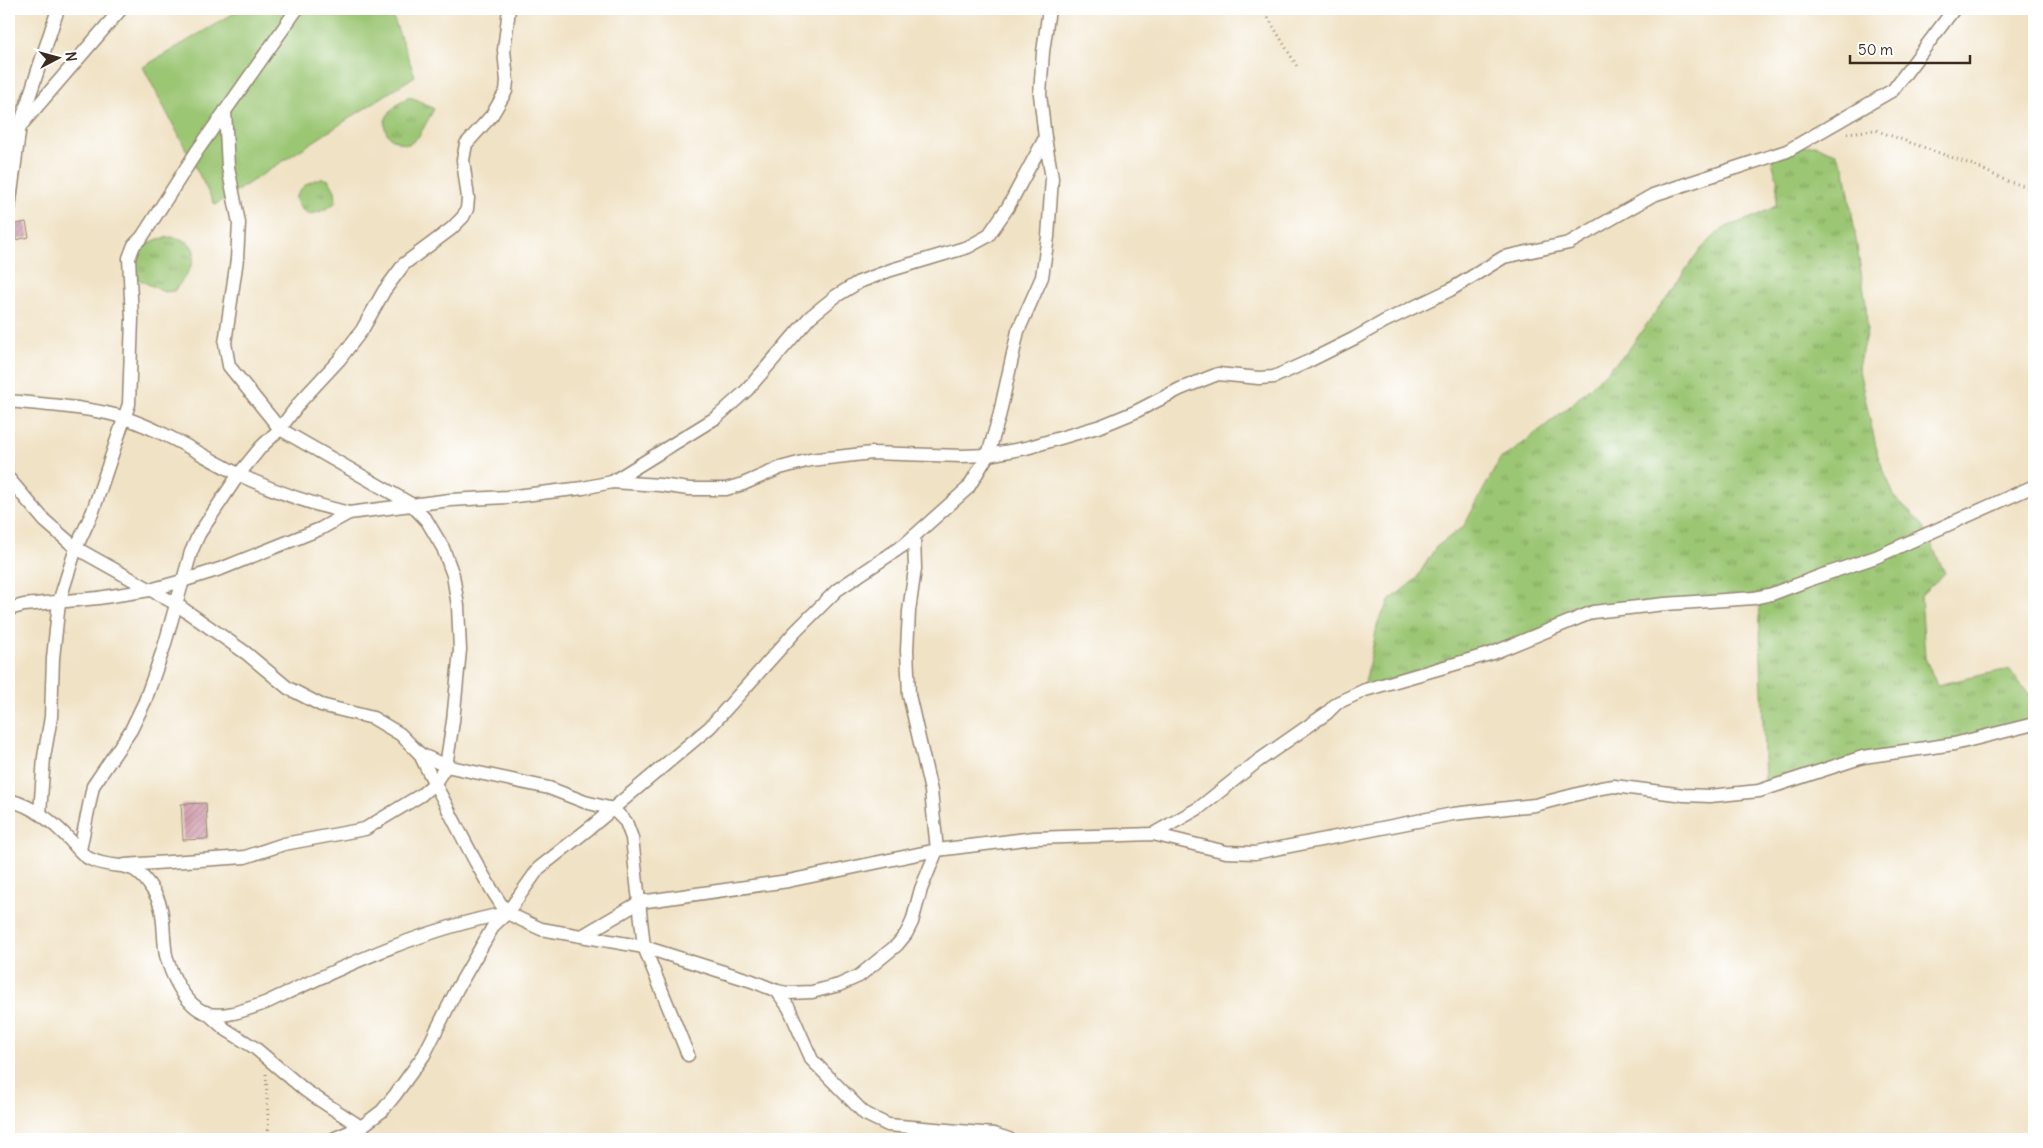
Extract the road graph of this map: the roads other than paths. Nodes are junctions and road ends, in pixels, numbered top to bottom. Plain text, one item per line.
1 (58, 9) edge
2 (121, 9) edge
3 (297, 9) edge
4 (510, 9) edge
5 (1050, 9) edge
6 (1954, 9) edge
7 (225, 111) junction
8 (20, 125) junction
9 (1045, 138) junction
10 (9, 139) edge
11 (9, 208) edge
12 (9, 401) edge
13 (124, 418) junction
14 (280, 428) junction
15 (988, 455) junction
16 (239, 474) junction
17 (9, 479) edge
18 (612, 482) junction
19 (2034, 486) edge
20 (411, 504) junction
21 (349, 513) junction
22 (914, 536) junction
23 (76, 548) junction
24 (182, 581) junction
25 (150, 590) junction
26 (59, 602) junction
27 (176, 604) junction
28 (9, 609) edge
29 (2034, 724) edge
30 (420, 754) junction
31 (446, 766) junction
32 (435, 783) junction
33 (9, 800) edge
34 (613, 809) junction
35 (40, 813) junction
36 (1153, 834) junction
37 (80, 850) junction
38 (937, 850) junction
39 (125, 865) junction
40 (640, 902) junction
41 (507, 912) junction
42 (582, 936) junction
43 (644, 947) junction
44 (776, 992) junction
45 (206, 1012) junction
46 (688, 1055) dead end
47 (363, 1133) edge
48 (333, 1139) edge
49 (1009, 1139) edge

1 - 8 street
2 - 8 street
3 - 7 street
4 - 14 street
5 - 9 street
6 - 15 street
7 - 13 street
7 - 14 street
8 - 10 street
8 - 11 street
9 - 15 street
9 - 18 street
12 - 13 street
13 - 16 street
13 - 23 street
14 - 16 street
14 - 20 street
15 - 18 street
15 - 22 street
16 - 21 street
16 - 24 street
17 - 23 street
18 - 20 street
19 - 36 street
20 - 21 street
20 - 31 street
21 - 24 street
22 - 34 street
22 - 38 street
23 - 25 street
23 - 26 street
24 - 25 street
24 - 27 street
25 - 26 street
25 - 27 street
26 - 28 street
26 - 35 street
27 - 30 street
27 - 37 street
29 - 36 street
30 - 31 street
30 - 32 street
31 - 32 street
31 - 34 street
32 - 39 street
32 - 41 street
33 - 35 street
34 - 40 street
34 - 41 street
35 - 37 street
36 - 38 street
37 - 39 street
38 - 40 street
38 - 44 street
39 - 45 street
40 - 42 street
40 - 43 street
41 - 42 street
41 - 45 street
41 - 47 street
42 - 43 street
43 - 44 street
43 - 46 street
44 - 49 street
45 - 47 street
47 - 48 street

